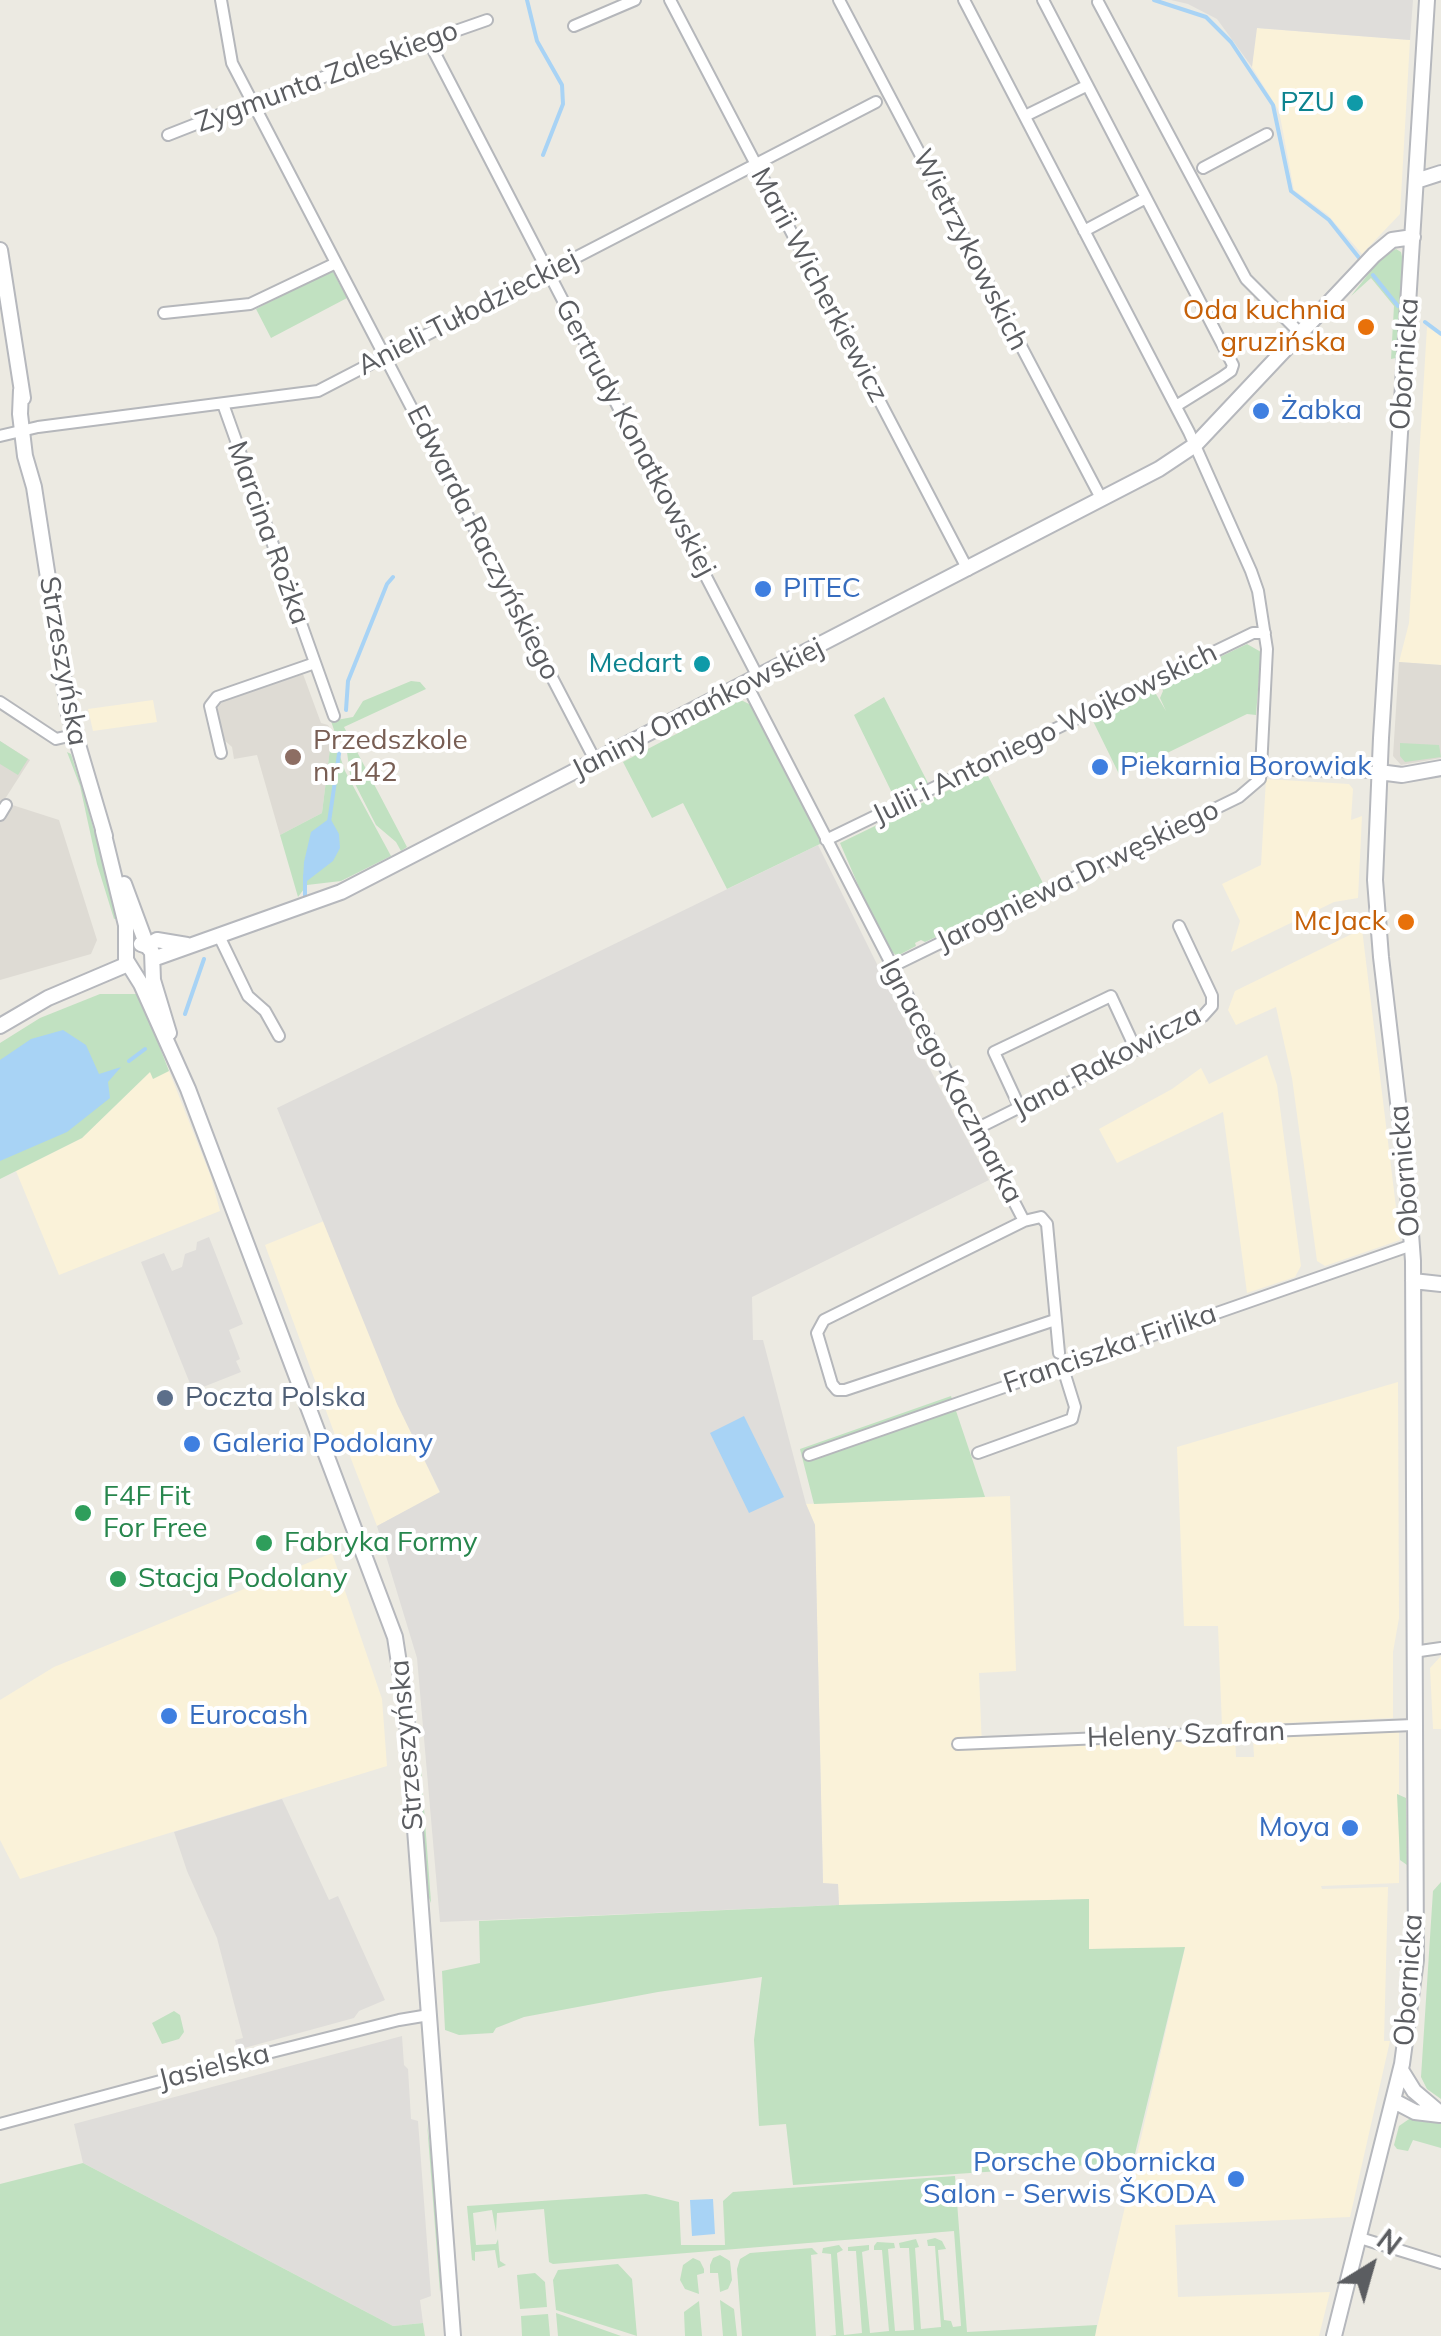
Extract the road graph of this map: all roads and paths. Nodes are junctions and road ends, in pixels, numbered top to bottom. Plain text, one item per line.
1 (221, 0) edge
2 (635, 0) edge
3 (670, 0) edge
4 (839, 0) edge
5 (964, 0) edge
6 (1043, 0) edge
7 (1427, 0) edge
8 (1098, 2) edge
9 (487, 20) dead end
10 (574, 26) dead end
11 (428, 40) junction
12 (1086, 86) junction
13 (252, 102) junction
14 (876, 102) dead end
15 (1026, 116) junction
16 (1267, 134) dead end
17 (168, 135) dead end
18 (755, 163) junction
19 (1203, 168) dead end
20 (1441, 173) edge
21 (1416, 181) junction
22 (1144, 200) junction
23 (1084, 231) junction
24 (1413, 237) junction
25 (0, 250) edge
26 (336, 263) junction
27 (548, 271) junction
28 (164, 313) dead end
29 (1300, 333) junction
30 (385, 355) junction
31 (222, 404) junction
32 (1176, 406) junction
33 (26, 430) junction
34 (0, 436) edge
35 (1196, 445) junction
36 (1102, 500) junction
37 (968, 570) junction
38 (1265, 632) junction
39 (315, 662) junction
40 (752, 680) junction
41 (0, 702) edge
42 (334, 716) dead end
43 (74, 736) junction
44 (221, 753) dead end
45 (596, 762) junction
46 (1441, 768) edge
47 (1379, 772) junction
48 (1260, 774) junction
49 (103, 831) junction
50 (826, 840) junction
51 (1179, 926) dead end
52 (219, 936) junction
53 (150, 957) junction
54 (129, 961) junction
55 (891, 968) junction
56 (0, 1026) edge
57 (279, 1036) dead end
58 (1136, 1050) junction
59 (181, 1072) junction
60 (1020, 1108) junction
61 (976, 1129) junction
62 (1024, 1220) junction
63 (1412, 1244) junction
64 (1413, 1281) junction
65 (1441, 1284) edge
66 (1056, 1320) junction
67 (1059, 1353) dead end
68 (1066, 1378) dead end
69 (978, 1454) dead end
70 (809, 1455) dead end
71 (1441, 1648) edge
72 (1413, 1652) junction
73 (1413, 1725) junction
74 (958, 1744) dead end
75 (429, 2015) junction
76 (1401, 2069) junction
77 (1417, 2095) junction
78 (1394, 2101) junction
79 (1415, 2112) junction
80 (1441, 2114) edge
81 (0, 2124) edge
82 (1387, 2128) junction
83 (1360, 2238) junction
84 (1441, 2263) edge
85 (453, 2336) edge
86 (1334, 2336) edge

1 - 13 street, Edwarda Raczyńskiego
2 - 10 street
3 - 18 street, Marii Wicherkiewicz
4 - 36 street, Wietrzykowskich
5 - 15 street
6 - 12 street
7 - 21 street, Obornicka
8 - 29 street
9 - 11 street, Zygmunta Zaleskiego
11 - 13 street, Zygmunta Zaleskiego
11 - 27 street, Gertrudy Konatkowskiej
12 - 15 street
12 - 22 street
13 - 17 street, Zygmunta Zaleskiego
13 - 26 street, Edwarda Raczyńskiego
14 - 18 street, Anieli Tułodzieckiej
15 - 23 street
16 - 19 street
18 - 27 street, Anieli Tułodzieckiej
18 - 37 street, Marii Wicherkiewicz
20 - 21 street
21 - 24 street, Obornicka
22 - 23 street
22 - 32 street
23 - 32 street
24 - 29 street, Janiny Omańkowskiej
24 - 47 street, Obornicka
25 - 33 street, Strzeszyńska
26 - 28 street
26 - 30 street, Edwarda Raczyńskiego
27 - 30 street, Anieli Tułodzieckiej
27 - 40 street, Gertrudy Konatkowskiej
29 - 35 street, Janiny Omańkowskiej
30 - 31 street, Anieli Tułodzieckiej
30 - 45 street, Edwarda Raczyńskiego
31 - 33 street, Anieli Tułodzieckiej
31 - 39 street, Marcina Rożka
32 - 35 street
33 - 34 street, Anieli Tułodzieckiej
33 - 43 street, Strzeszyńska
35 - 36 street, Janiny Omańkowskiej
35 - 38 street
36 - 37 street, Janiny Omańkowskiej
37 - 40 street, Janiny Omańkowskiej
38 - 48 street
38 - 50 street, Julii i Antoniego Wojkowskich
39 - 42 street, Marcina Rożka
39 - 44 street
40 - 45 street, Janiny Omańkowskiej
40 - 50 street, Ignacego Kaczmarka
41 - 43 street
43 - 49 street, Strzeszyńska
45 - 52 street, Janiny Omańkowskiej
46 - 47 street
47 - 48 street
47 - 63 street, Obornicka
48 - 55 street, Jarogniewa Drwęskiego
49 - 53 street, Strzeszyńska
49 - 54 street, Strzeszyńska
50 - 55 street, Ignacego Kaczmarka
51 - 58 street, Jana Rakowicza
52 - 53 street, Janiny Omańkowskiej
52 - 57 street
53 - 54 street
53 - 54 street
53 - 59 street, Strzeszyńska
54 - 56 street
54 - 59 street, Strzeszyńska
55 - 61 street, Ignacego Kaczmarka
58 - 60 street, Jana Rakowicza
58 - 60 street
59 - 75 street, Strzeszyńska
60 - 61 street, Jana Rakowicza
61 - 62 street, Ignacego Kaczmarka
62 - 66 street, Franciszka Firlika
62 - 66 street, Ignacego Kaczmarka
63 - 64 street, Obornicka
63 - 70 street, Franciszka Firlika
64 - 65 street
64 - 72 street, Obornicka
66 - 67 street, Franciszka Firlika
68 - 69 street, Franciszka Firlika
71 - 72 street
72 - 73 street, Obornicka
73 - 74 street, Heleny Szafran
73 - 76 street, Obornicka
75 - 81 street, Jasielska
75 - 85 street, Strzeszyńska
76 - 77 street
76 - 78 street, Obornicka
77 - 78 street
77 - 80 street
78 - 79 street
78 - 82 street, Obornicka
79 - 80 street
79 - 82 street
82 - 83 street, Obornicka
83 - 84 street
83 - 86 street, Obornicka

